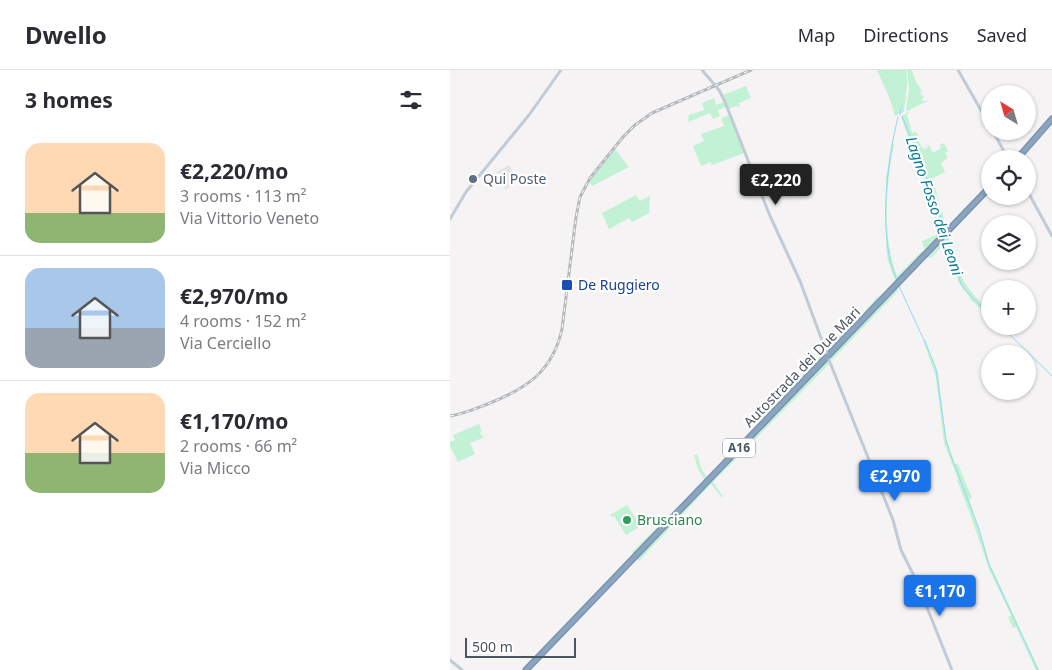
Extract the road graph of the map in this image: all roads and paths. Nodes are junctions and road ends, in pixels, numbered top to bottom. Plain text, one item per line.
1 (561, 70) edge
2 (702, 70) edge
3 (958, 70) edge
4 (981, 110) edge
5 (1052, 120) edge
6 (1026, 150) edge
7 (981, 197) edge
8 (1035, 205) edge
9 (450, 219) edge
10 (1052, 236) edge
11 (827, 354) dead end
12 (829, 360) dead end
13 (450, 660) edge
14 (462, 670) edge
15 (527, 670) edge
16 (952, 670) edge

1 - 9 street
2 - 11 street
3 - 4 street
5 - 6 highway
7 - 15 highway, Autostrada dei Due Mari / A16
8 - 10 street
12 - 16 street
13 - 14 street

